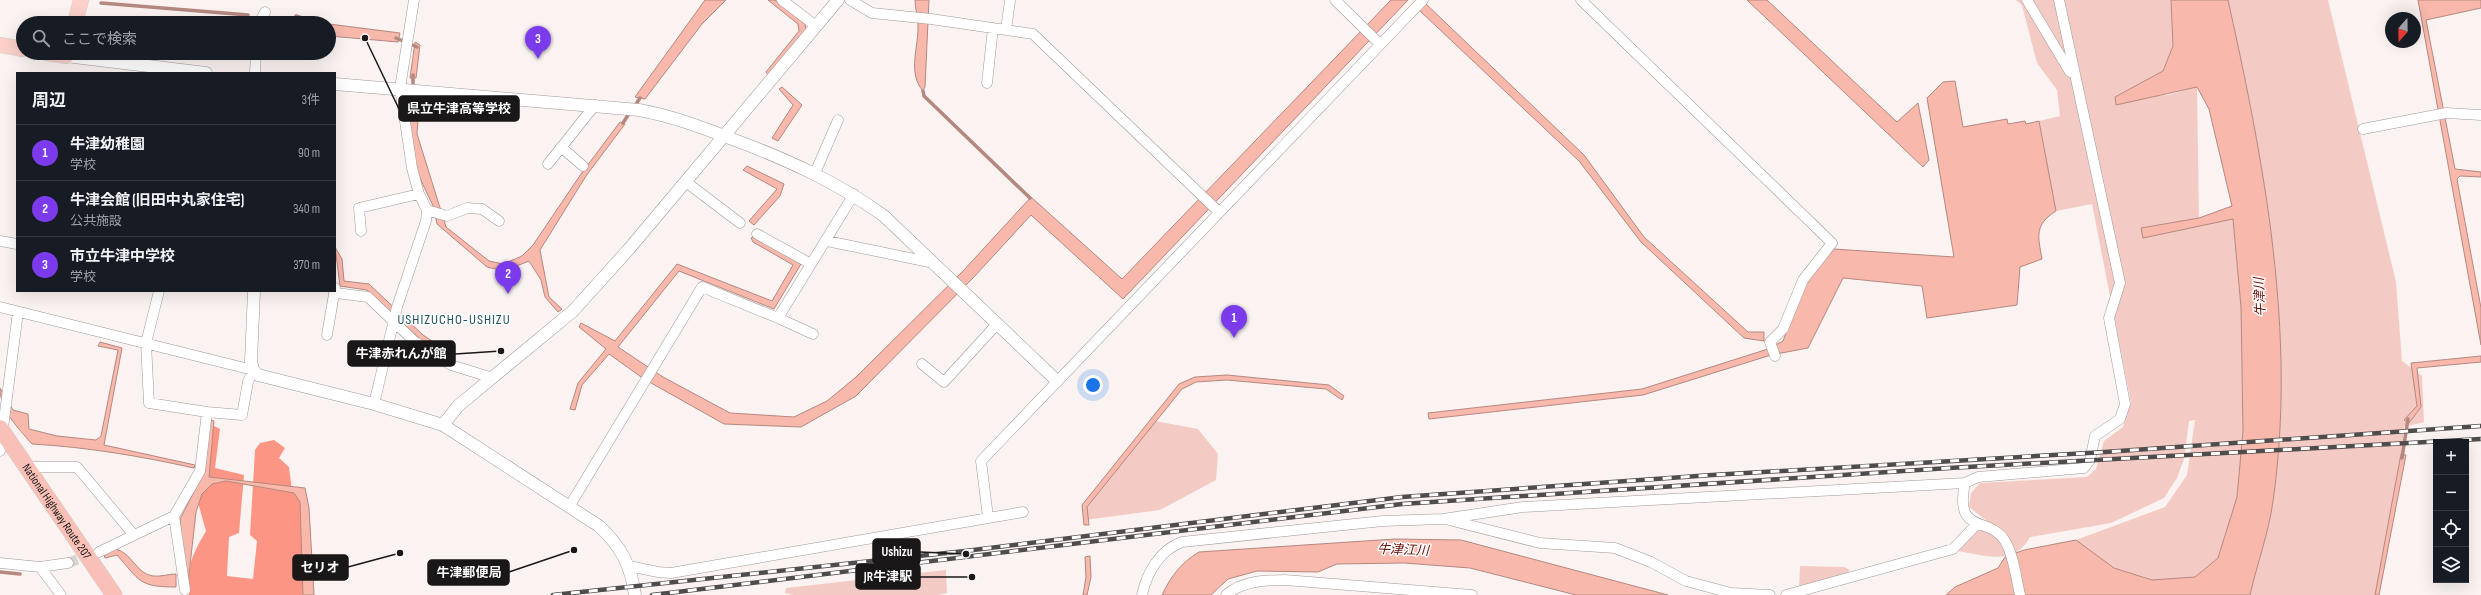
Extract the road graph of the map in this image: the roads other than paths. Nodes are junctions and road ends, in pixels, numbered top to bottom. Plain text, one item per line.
1 (80, 0) edge
2 (414, 0) edge
3 (782, 0) edge
4 (838, 0) edge
5 (850, 0) edge
6 (1334, 0) edge
7 (1423, 0) edge
8 (1580, 0) edge
9 (2027, 0) edge
10 (2059, 0) edge
11 (1010, 1) edge
12 (265, 12) dead end
13 (77, 16) edge
14 (262, 16) edge
15 (816, 26) junction
16 (993, 28) junction
17 (1006, 30) junction
18 (1380, 44) junction
19 (0, 45) edge
20 (16, 48) edge
21 (106, 60) edge
22 (256, 60) edge
23 (198, 72) edge
24 (255, 72) edge
25 (2075, 79) junction
26 (987, 83) dead end
27 (336, 84) edge
28 (408, 89) junction
29 (594, 105) junction
30 (2481, 116) edge
31 (838, 120) dead end
32 (2363, 129) dead end
33 (723, 135) junction
34 (561, 147) junction
35 (548, 164) dead end
36 (583, 166) dead end
37 (816, 173) junction
38 (686, 182) junction
39 (419, 194) junction
40 (854, 194) junction
41 (427, 210) junction
42 (1219, 212) junction
43 (499, 221) dead end
44 (740, 223) dead end
45 (361, 231) dead end
46 (757, 234) dead end
47 (0, 241) edge
48 (827, 241) junction
49 (16, 244) edge
50 (935, 263) junction
51 (811, 264) junction
52 (336, 291) edge
53 (159, 292) edge
54 (254, 292) edge
55 (335, 292) edge
56 (0, 307) edge
57 (18, 312) junction
58 (778, 318) junction
59 (394, 321) junction
60 (997, 324) junction
61 (327, 334) dead end
62 (813, 334) dead end
63 (146, 343) junction
64 (1775, 356) dead end
65 (922, 364) dead end
66 (253, 370) junction
67 (493, 378) junction
68 (1057, 381) junction
69 (374, 404) junction
70 (207, 412) junction
71 (443, 426) junction
72 (1, 430) edge
73 (0, 451) edge
74 (26, 467) junction
75 (1965, 483) junction
76 (569, 507) junction
77 (1023, 512) dead end
78 (174, 516) junction
79 (988, 518) junction
80 (1443, 518) junction
81 (1977, 524) junction
82 (134, 535) junction
83 (99, 552) tunnel mouth
84 (0, 563) edge
85 (68, 563) tunnel mouth
86 (629, 566) junction
87 (40, 567) junction
88 (184, 590) dead end
89 (61, 595) edge
90 (114, 595) edge
91 (635, 595) edge
92 (1142, 595) edge
93 (1226, 595) edge
94 (1472, 595) edge
95 (1770, 595) edge
96 (1786, 595) edge
97 (2020, 595) edge

1 - 13 main road
2 - 28 street
3 - 15 street
4 - 15 street
5 - 16 street
6 - 18 street
7 - 18 street
8 - 64 street
9 - 25 street
10 - 25 street
11 - 17 street
12 - 14 street
15 - 33 street
16 - 17 street
16 - 26 street
17 - 42 street
18 - 42 street
19 - 20 main road
21 - 23 street
22 - 24 street
25 - 75 street
27 - 28 street
28 - 29 street
28 - 39 street
29 - 33 street
29 - 34 street
30 - 32 street
31 - 37 street
33 - 37 street
33 - 38 street
34 - 35 street
34 - 36 street
37 - 40 street
38 - 44 street
38 - 67 street
39 - 41 street
39 - 45 street
40 - 48 street
40 - 50 street
41 - 43 street
41 - 59 street
42 - 68 street
46 - 51 street
47 - 49 street
48 - 50 street
48 - 51 street
50 - 60 street
51 - 58 street
52 - 59 street
53 - 63 street
54 - 66 street
55 - 61 street
56 - 57 street
57 - 63 street
57 - 72 street
58 - 62 street
58 - 76 street
59 - 67 street
59 - 69 street
60 - 65 street
60 - 68 street
63 - 66 street
63 - 70 street
66 - 69 street
66 - 70 street
67 - 71 street
68 - 79 street
69 - 71 street
70 - 78 street
71 - 76 street
72 - 73 street
72 - 74 highway, National Highway Route 207
74 - 82 street
74 - 90 highway, National Highway Route 207
75 - 80 street
75 - 81 street
76 - 86 street
77 - 79 street
78 - 82 street
78 - 88 street
79 - 86 street
80 - 92 street
80 - 95 street
81 - 96 street
81 - 97 street
82 - 83 street
84 - 87 street
85 - 87 street
86 - 91 street
87 - 89 street
93 - 94 street

